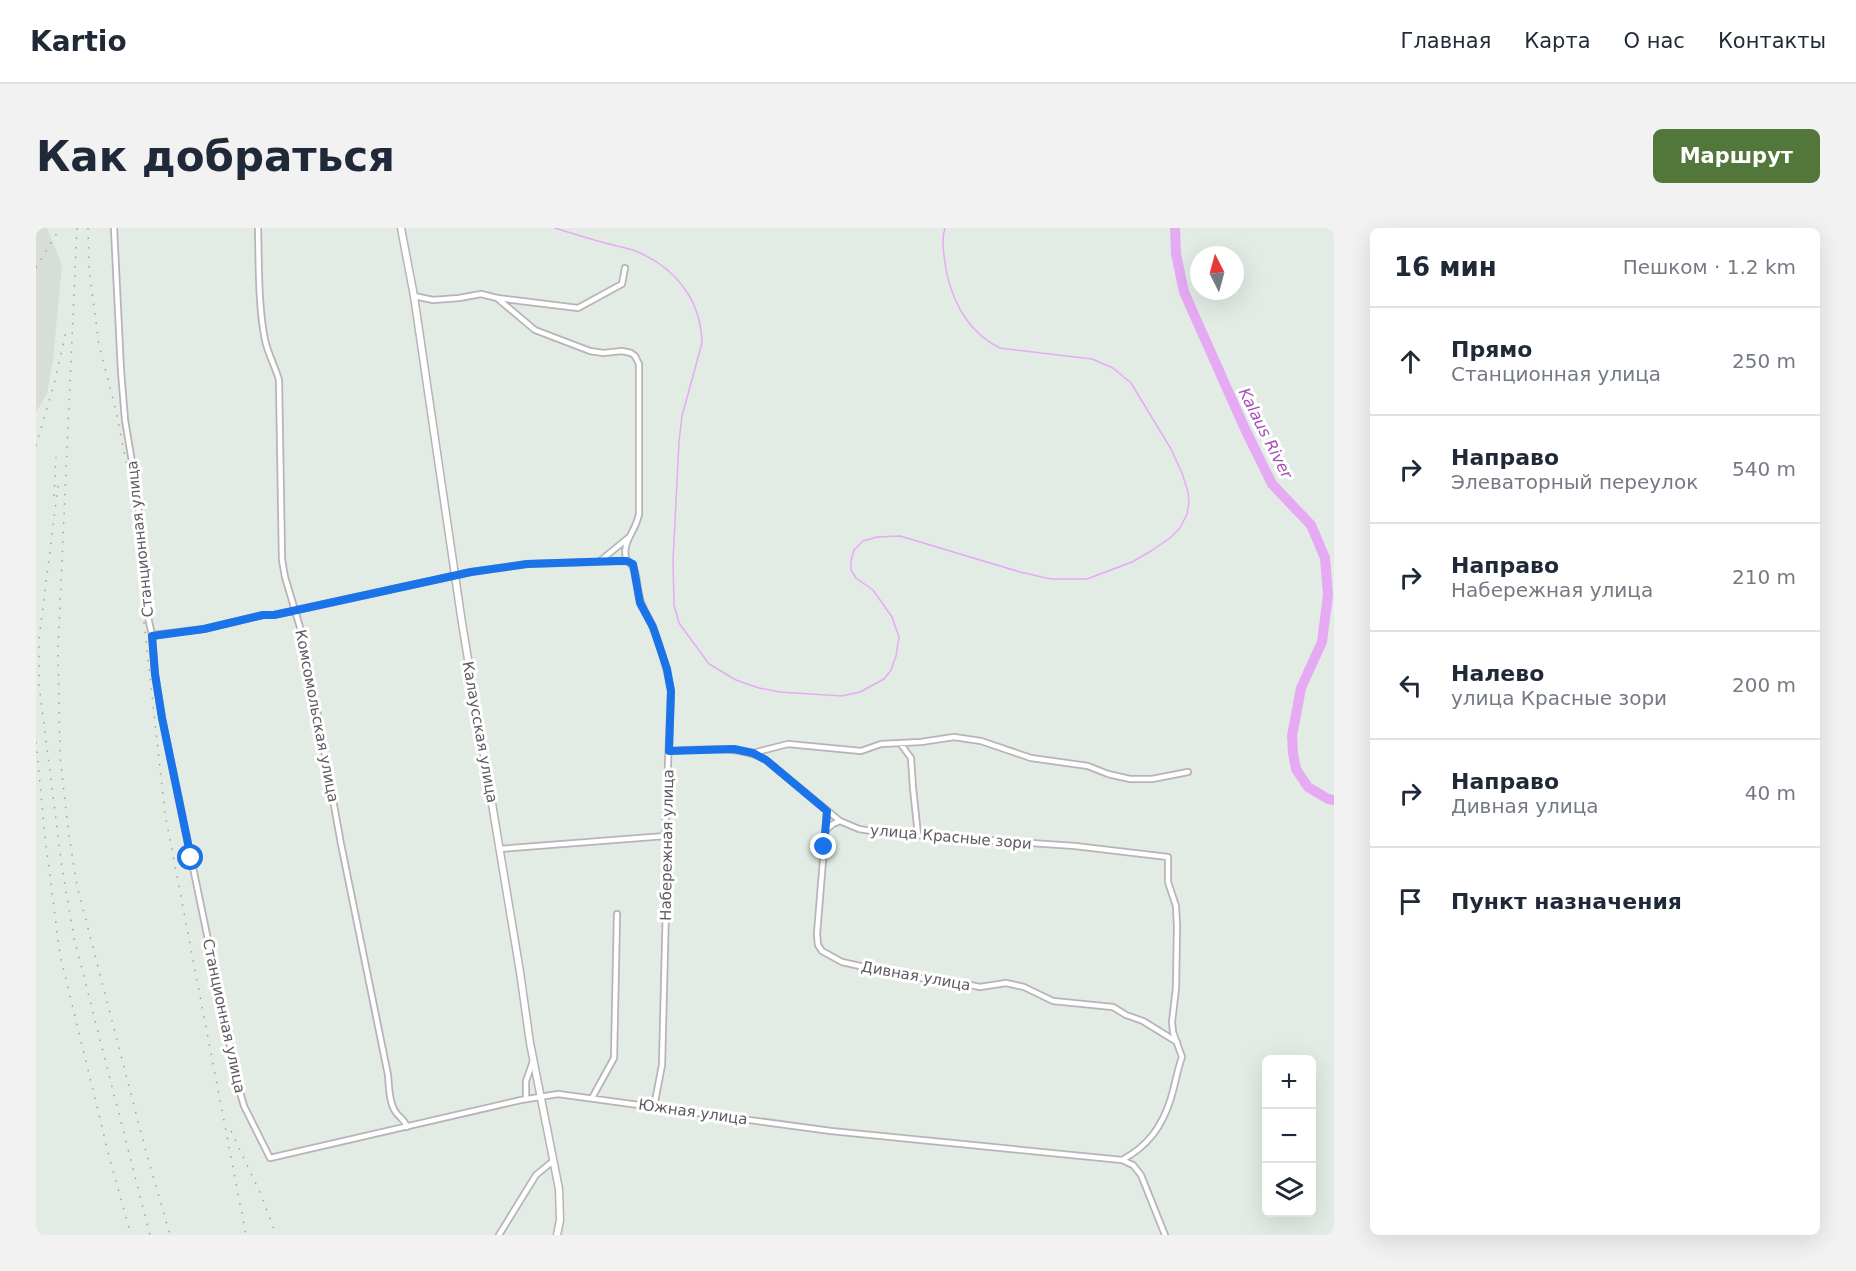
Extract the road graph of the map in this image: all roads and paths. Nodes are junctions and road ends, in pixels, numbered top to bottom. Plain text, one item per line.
1 (114, 228) edge
2 (258, 228) edge
3 (401, 228) edge
4 (625, 268) dead end
5 (414, 296) junction
6 (497, 298) junction
7 (629, 537) junction
8 (600, 561) junction
9 (627, 561) junction
10 (456, 574) junction
11 (295, 610) junction
12 (152, 636) junction
13 (900, 743) junction
14 (669, 751) junction
15 (753, 753) junction
16 (1188, 772) dead end
17 (827, 811) junction
18 (840, 821) junction
19 (826, 831) junction
20 (918, 835) junction
21 (665, 836) junction
22 (499, 849) junction
23 (617, 914) dead end
24 (1177, 1042) junction
25 (534, 1059) junction
26 (542, 1096) junction
27 (592, 1098) junction
28 (526, 1099) junction
29 (654, 1107) junction
30 (407, 1127) junction
31 (270, 1158) joint
32 (554, 1160) junction
33 (1122, 1160) junction
34 (499, 1235) edge
35 (557, 1235) edge
36 (1165, 1235) edge

1 - 12 street, Станционная улица
2 - 11 street, Комсомольская улица
3 - 5 street, Калаусская улица
4 - 6 street
5 - 6 street
5 - 10 street, Калаусская улица
6 - 7 street, Набережная улица
7 - 8 street
7 - 9 street, Набережная улица
8 - 9 street
8 - 10 street
9 - 14 street, Набережная улица
10 - 11 street
10 - 22 street, Калаусская улица
11 - 12 street
11 - 30 street, Комсомольская улица
12 - 31 street, Станционная улица
13 - 15 street
13 - 16 street
13 - 20 street
14 - 15 street, улица Красные зори
14 - 21 street, Набережная улица
15 - 17 street, улица Красные зори
17 - 18 street, улица Красные зори
17 - 19 street, Дивная улица
18 - 19 street
18 - 20 street, улица Красные зори
19 - 24 street, Дивная улица
20 - 24 street, улица Красные зори
21 - 22 street
21 - 29 street, Набережная улица
22 - 25 street, Калаусская улица
23 - 27 street
24 - 33 street
25 - 26 street, Калаусская улица
25 - 28 street
26 - 27 street, Южная улица
26 - 28 street, Южная улица
26 - 32 street, Калаусская улица
27 - 29 street, Южная улица
28 - 30 street, Южная улица
29 - 33 street, Южная улица
30 - 31 street, Южная улица
32 - 34 street
32 - 35 street, Калаусская улица
33 - 36 street

